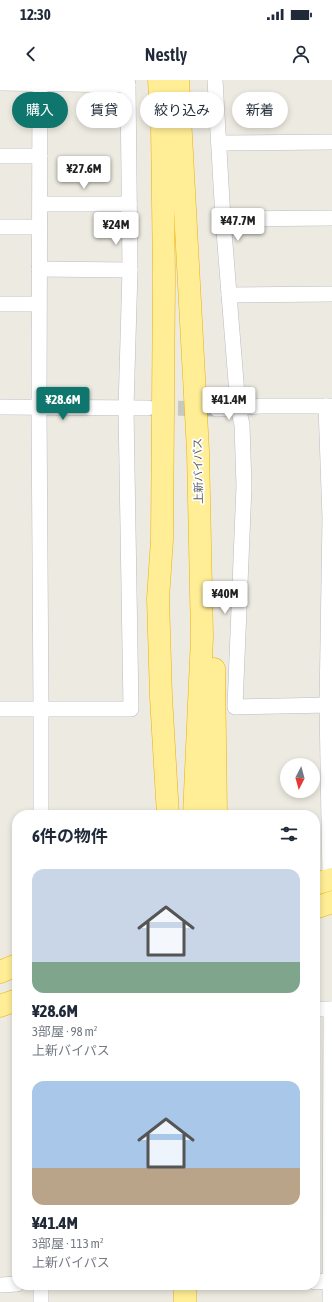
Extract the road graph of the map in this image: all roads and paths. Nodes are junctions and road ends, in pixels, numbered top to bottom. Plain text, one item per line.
1 (159, 80) edge
2 (178, 80) edge
3 (215, 80) edge
4 (40, 82) edge
5 (128, 82) edge
6 (0, 83) edge
7 (332, 142) edge
8 (219, 143) junction
9 (0, 156) edge
10 (40, 156) junction
11 (40, 204) junction
12 (129, 204) junction
13 (332, 218) edge
14 (223, 219) junction
15 (0, 227) edge
16 (39, 227) junction
17 (39, 269) junction
18 (130, 270) junction
19 (332, 294) edge
20 (229, 295) junction
21 (0, 304) edge
22 (40, 304) junction
23 (329, 406) edge
24 (39, 407) junction
25 (238, 407) junction
26 (0, 408) edge
27 (126, 408) junction
28 (148, 408) tunnel mouth
29 (217, 409) tunnel mouth
30 (198, 451) junction
31 (331, 518) edge
32 (158, 598) junction
33 (330, 705) edge
34 (0, 709) edge
35 (42, 709) junction
36 (41, 810) edge
37 (154, 810) edge
38 (168, 810) edge
39 (194, 810) edge
40 (216, 810) edge
41 (326, 881) edge
42 (332, 902) edge
43 (320, 906) edge
44 (12, 967) edge
45 (0, 972) edge
46 (12, 980) edge
47 (0, 984) edge
48 (12, 1002) edge
49 (0, 1006) edge
50 (320, 1009) edge
51 (331, 1009) edge
52 (331, 1099) edge
53 (331, 1191) edge
54 (326, 1281) edge
55 (12, 1284) edge
56 (0, 1285) edge
57 (41, 1290) edge
58 (185, 1290) edge
59 (41, 1302) edge
60 (185, 1302) edge
61 (330, 1302) edge

1 - 32 highway
2 - 30 highway, 上新バイパス
3 - 8 street
4 - 5 street
4 - 6 street
4 - 10 street
5 - 12 street
7 - 8 street
8 - 14 street
9 - 10 street
10 - 11 street
11 - 12 street
11 - 16 street
12 - 18 street
13 - 14 street
14 - 20 street
15 - 16 street
16 - 17 street
17 - 18 street
17 - 22 street
18 - 27 street
19 - 20 street
20 - 25 street
21 - 22 street
22 - 24 street
23 - 25 street
23 - 31 street
24 - 26 street
24 - 27 street
24 - 35 street
25 - 29 street
25 - 33 street
27 - 28 street
27 - 35 street
30 - 39 highway, 上新バイパス
30 - 40 highway
31 - 33 street
32 - 37 highway
32 - 38 highway
33 - 41 street
34 - 35 street
35 - 36 street
42 - 43 highway
44 - 45 highway
46 - 47 highway
48 - 49 highway
50 - 51 street
51 - 52 street
52 - 53 street
53 - 54 street
54 - 61 street
55 - 56 street
57 - 59 street
58 - 60 highway

